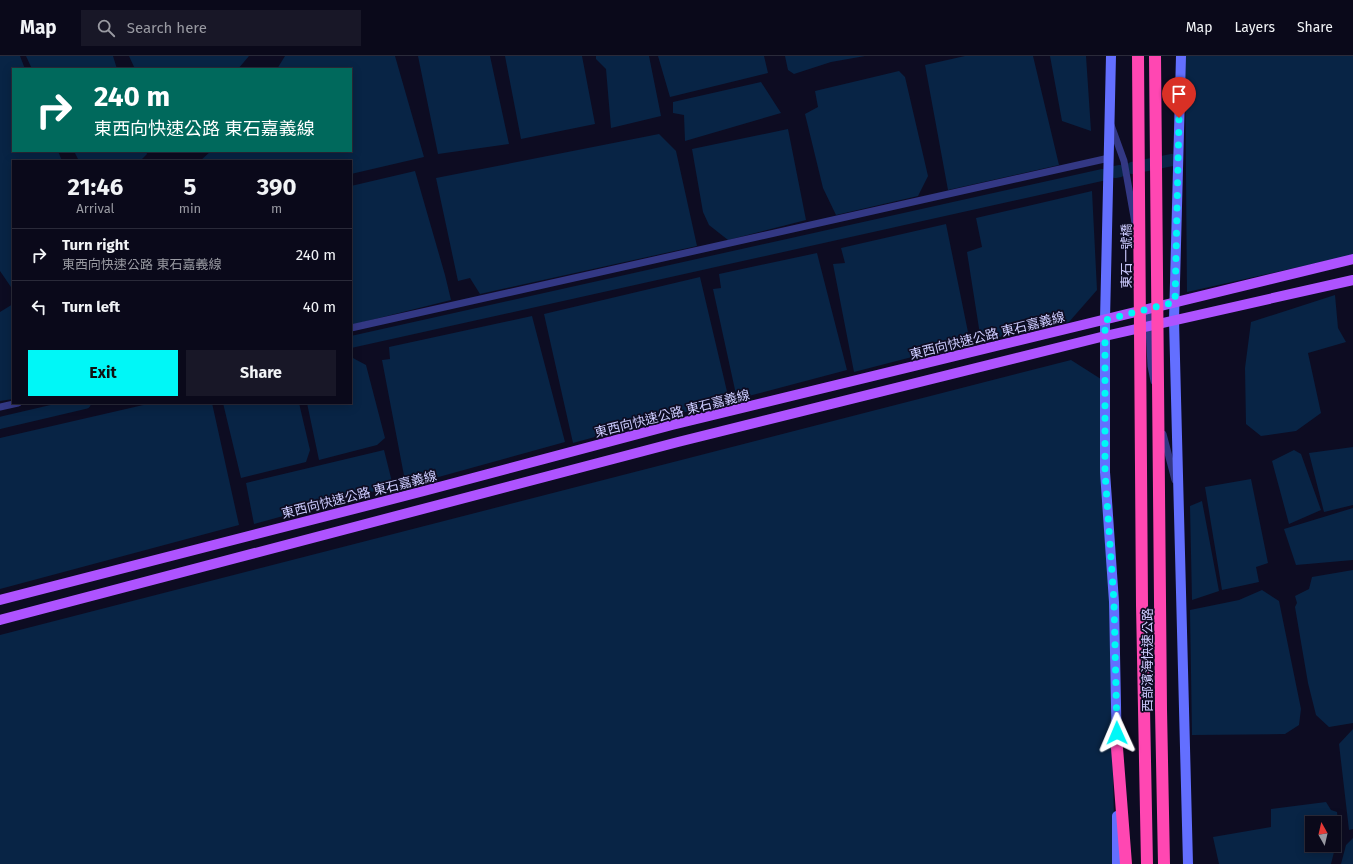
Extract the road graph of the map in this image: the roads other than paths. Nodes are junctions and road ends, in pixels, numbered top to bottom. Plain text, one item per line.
1 (1111, 56) edge
2 (1138, 56) edge
3 (1155, 56) edge
4 (1181, 56) edge
5 (1110, 121) junction
6 (1109, 158) junction
7 (1353, 259) edge
8 (1353, 280) edge
9 (1175, 302) junction
10 (1148, 309) junction
11 (1136, 312) junction
12 (1105, 320) junction
13 (1174, 320) junction
14 (1150, 326) junction
15 (352, 328) edge
16 (1105, 336) junction
17 (14, 404) edge
18 (0, 407) edge
19 (1180, 496) junction
20 (1142, 505) joint
21 (0, 600) edge
22 (0, 620) edge
23 (1117, 748) junction
24 (1117, 864) edge
25 (1126, 864) edge
26 (1147, 864) edge
27 (1164, 864) edge
28 (1188, 864) edge

1 - 5 street
2 - 20 highway, 東石一號橋
3 - 27 highway, 西部濱海快速公路
4 - 9 street
5 - 6 street
5 - 11 lane
6 - 12 street
6 - 15 lane
7 - 9 main road, 東西向快速公路 東石嘉義線
8 - 13 main road
9 - 10 main road, 東西向快速公路 東石嘉義線
9 - 13 street
10 - 11 main road, 東西向快速公路 東石嘉義線
10 - 14 lane
11 - 12 main road, 東西向快速公路 東石嘉義線
12 - 16 street
12 - 21 main road, 東西向快速公路 東石嘉義線
13 - 14 main road
13 - 19 street
14 - 16 main road
14 - 19 lane
16 - 22 main road
16 - 23 street
17 - 18 lane
19 - 28 street
20 - 26 highway, 西部濱海快速公路
23 - 24 street
23 - 25 highway

